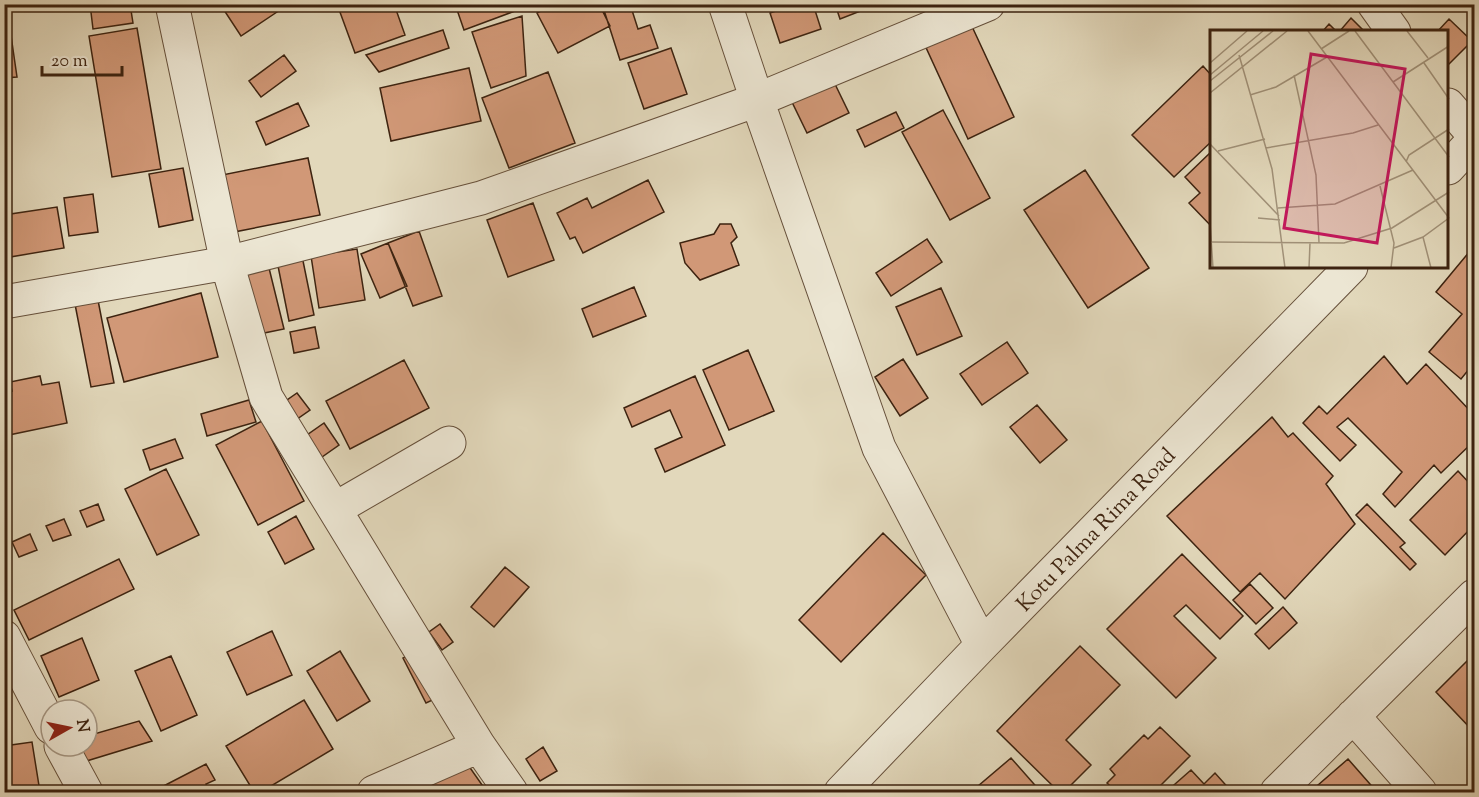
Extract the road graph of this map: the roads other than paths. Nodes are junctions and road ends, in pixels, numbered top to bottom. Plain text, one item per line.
1 (172, 4) edge
2 (725, 4) edge
3 (988, 4) edge
4 (1374, 4) edge
5 (1393, 30) edge
6 (757, 100) junction
7 (1449, 106) edge
8 (1474, 135) edge
9 (1474, 140) edge
10 (1449, 167) edge
11 (227, 263) junction
12 (1350, 268) edge
13 (4, 302) edge
14 (449, 443) dead end
15 (335, 510) junction
16 (1474, 596) edge
17 (4, 637) edge
18 (982, 645) junction
19 (39, 704) edge
20 (1353, 716) junction
21 (479, 746) junction
22 (68, 758) edge
23 (86, 792) edge
24 (374, 792) edge
25 (512, 792) edge
26 (841, 792) edge
27 (1277, 792) edge
28 (1420, 792) edge

1 - 11 street
2 - 6 street
3 - 6 street
4 - 5 street
6 - 11 street
6 - 18 street
7 - 8 street
9 - 10 street
11 - 13 street
11 - 15 street
12 - 18 street, Kotu Palma Rima Road
14 - 15 street
15 - 21 street
16 - 20 street
17 - 19 street
18 - 26 street, Kotu Palma Rima Road
20 - 27 street
20 - 28 street
21 - 24 street
21 - 25 street
22 - 23 street

